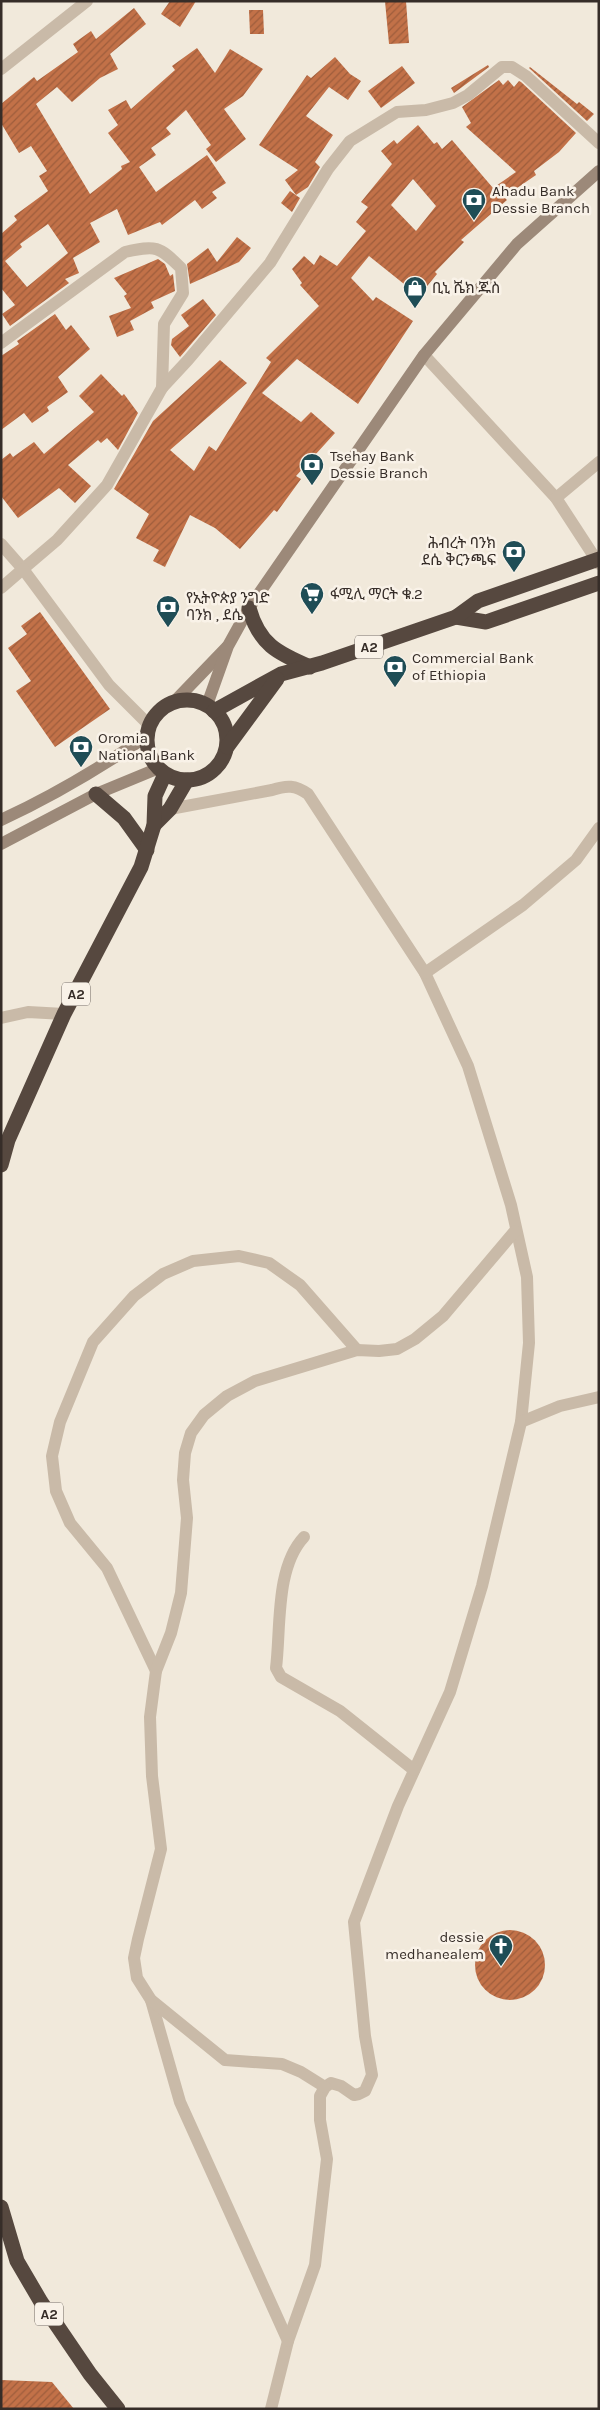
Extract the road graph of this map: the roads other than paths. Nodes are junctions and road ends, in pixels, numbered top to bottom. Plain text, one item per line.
1 (87, 1) edge
2 (1, 69) edge
3 (599, 143) edge
4 (599, 171) edge
5 (1, 343) edge
6 (424, 355) junction
7 (162, 388) junction
8 (599, 462) edge
9 (556, 498) junction
10 (1, 544) edge
11 (598, 561) edge
12 (23, 569) junction
13 (536, 581) junction
14 (599, 583) edge
15 (1, 588) edge
16 (543, 602) junction
17 (249, 608) junction
18 (456, 617) junction
19 (228, 646) junction
20 (310, 667) junction
21 (281, 674) junction
22 (175, 701) junction
23 (211, 708) junction
24 (148, 730) junction
25 (226, 747) junction
26 (162, 771) junction
27 (187, 780) junction
28 (96, 794) junction
29 (170, 809) junction
30 (1, 820) edge
31 (154, 825) junction
32 (599, 828) edge
33 (1, 844) edge
34 (147, 850) junction
35 (425, 973) junction
36 (64, 1014) junction
37 (1, 1018) edge
38 (5, 1140) edge
39 (1, 1165) edge
40 (515, 1231) junction
41 (357, 1350) junction
42 (599, 1397) edge
43 (521, 1422) junction
44 (304, 1537) dead end
45 (156, 1671) junction
46 (414, 1770) junction
47 (151, 2000) junction
48 (325, 2087) junction
49 (1, 2207) edge
50 (288, 2341) junction
51 (118, 2409) edge
52 (271, 2409) edge

1 - 2 street
3 - 7 street
4 - 6 street
5 - 7 street
6 - 9 street
6 - 17 street
7 - 12 street
8 - 9 street
9 - 11 street
10 - 12 street
11 - 13 highway, A2
12 - 15 street
12 - 24 street
13 - 16 highway
13 - 18 highway, A2
14 - 16 highway, A2
16 - 18 highway, A2
17 - 19 street
17 - 20 highway
18 - 20 highway, A2
19 - 22 street
19 - 23 street
20 - 21 highway, A2
21 - 23 highway, A2
21 - 25 highway
22 - 23 highway
22 - 24 highway
23 - 25 highway
24 - 26 highway
24 - 30 street
25 - 27 highway
26 - 27 highway
26 - 28 street
26 - 31 highway, A2
27 - 29 highway, A2
28 - 33 street
28 - 34 highway
29 - 31 highway, A2
29 - 35 street
31 - 34 highway, A2
32 - 35 street
34 - 36 highway, A2
35 - 40 street
36 - 37 street
36 - 38 highway, A2
38 - 39 highway, A2
40 - 41 street
40 - 43 street
41 - 45 street
41 - 45 street
42 - 43 street
43 - 46 street
44 - 46 street
45 - 47 street
46 - 48 street
47 - 48 street
47 - 50 street
48 - 50 street
49 - 51 highway, A2
50 - 52 street

